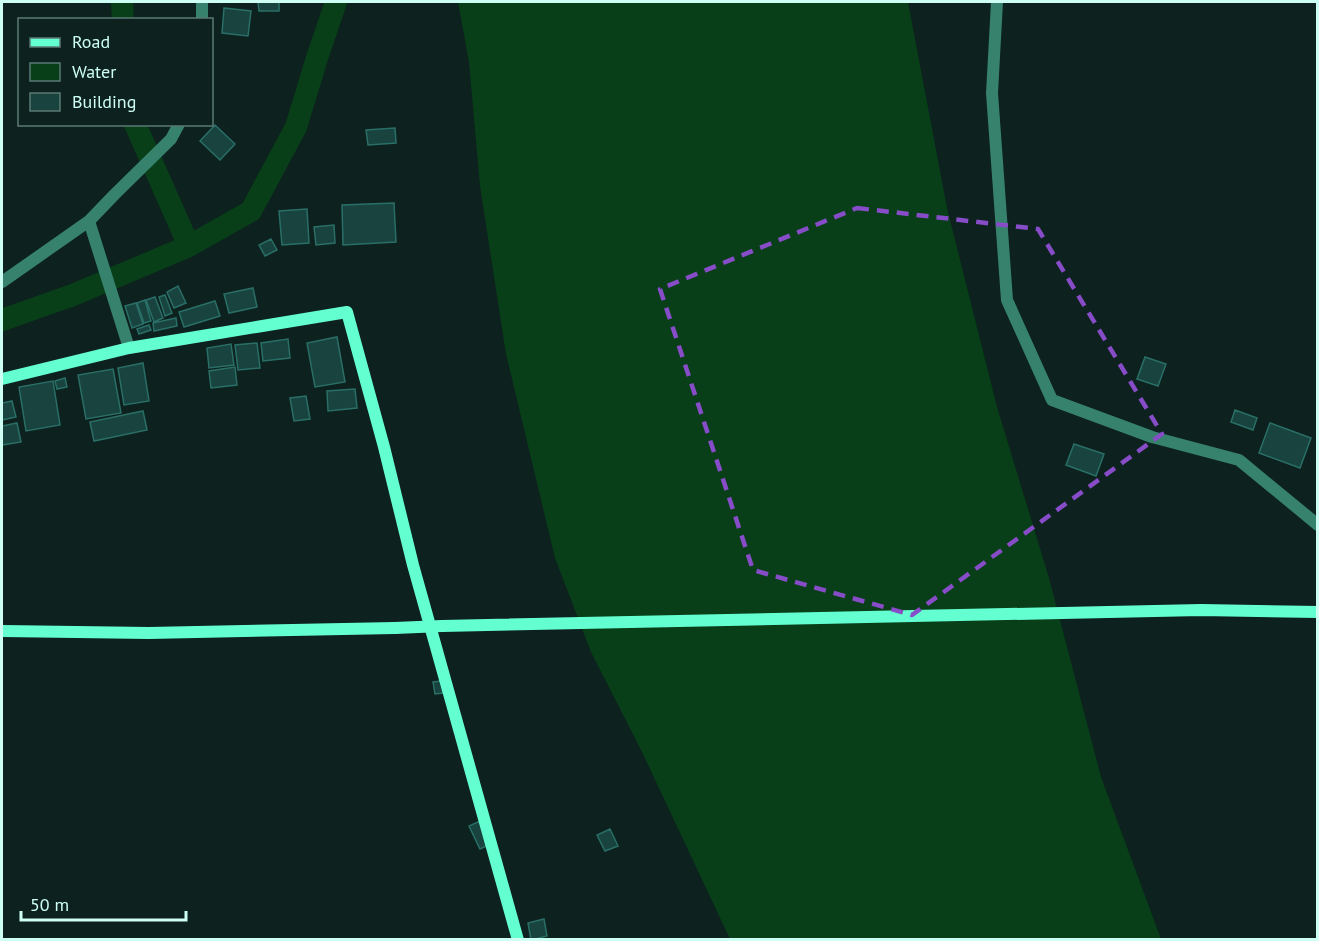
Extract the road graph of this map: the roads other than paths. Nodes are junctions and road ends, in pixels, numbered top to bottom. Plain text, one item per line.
1 (202, 2) edge
2 (997, 2) edge
3 (202, 18) edge
4 (178, 126) edge
5 (89, 221) junction
6 (2, 282) edge
7 (129, 348) junction
8 (2, 379) edge
9 (1317, 525) edge
10 (1317, 612) edge
11 (2, 631) edge
12 (518, 939) edge

1 - 3 street
2 - 9 street
4 - 5 street
5 - 6 street
5 - 7 street
7 - 8 main road
7 - 12 main road
10 - 11 main road, bridge

